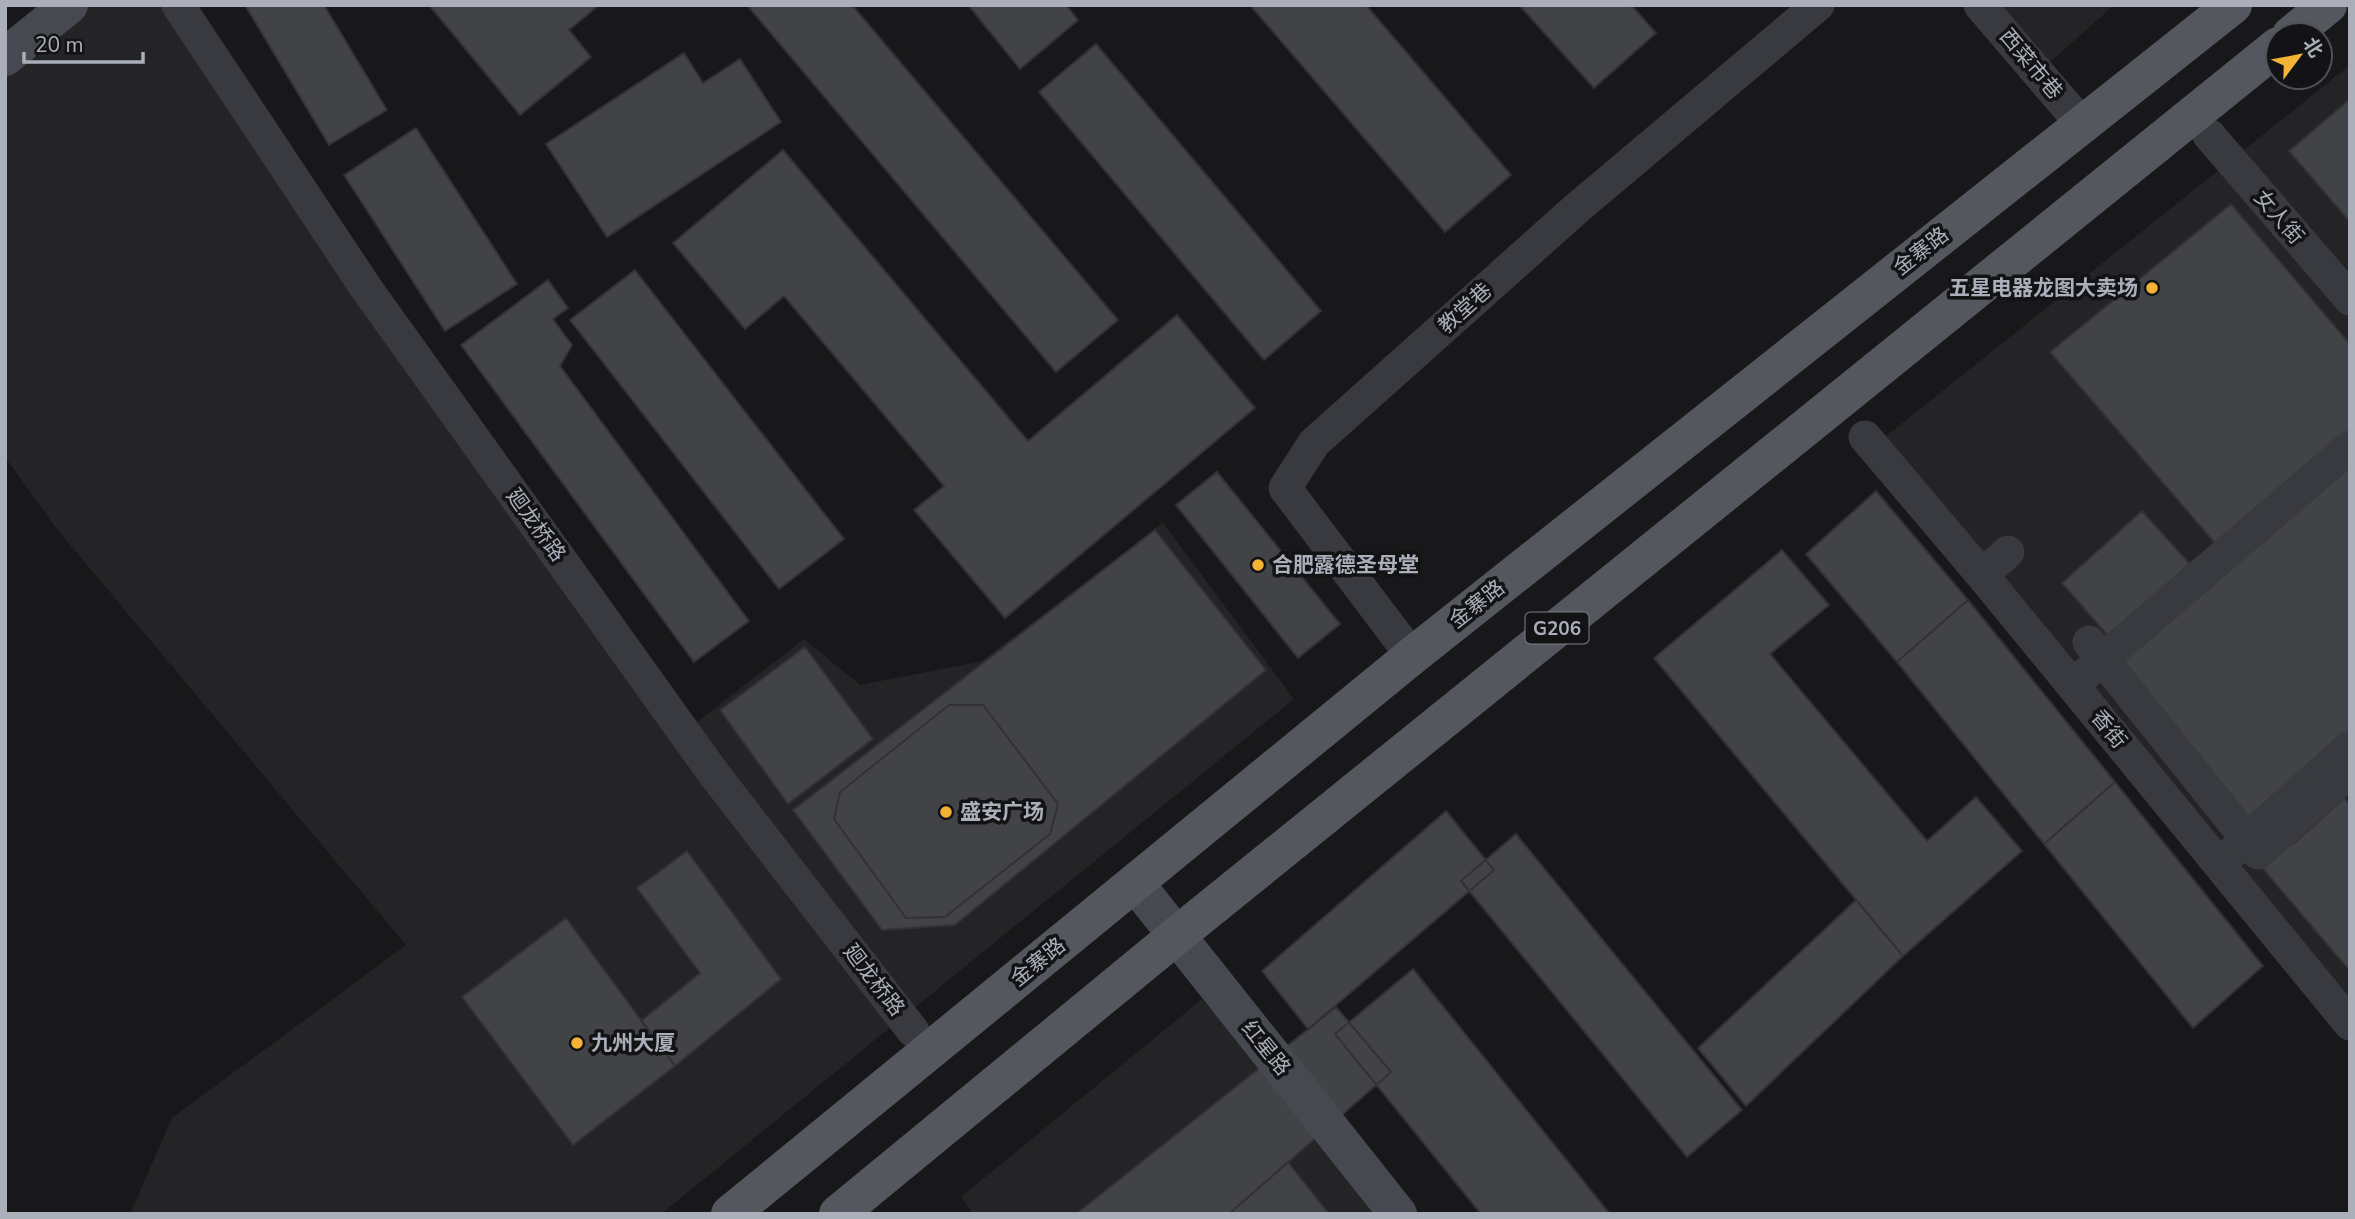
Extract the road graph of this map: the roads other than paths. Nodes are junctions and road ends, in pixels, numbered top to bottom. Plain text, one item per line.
1 (69, 5) edge
2 (178, 5) edge
3 (1818, 5) edge
4 (1980, 5) edge
5 (2233, 5) edge
6 (2328, 5) edge
7 (2308, 21) edge
8 (5, 57) edge
9 (2264, 57) edge
10 (2081, 123) junction
11 (2209, 135) dead end
12 (2350, 299) edge
13 (1865, 437) dead end
14 (2350, 447) edge
15 (2008, 552) dead end
16 (1982, 575) junction
17 (2089, 642) dead end
18 (1412, 656) junction
19 (2072, 685) junction
20 (2350, 747) edge
21 (2350, 771) edge
22 (2219, 864) junction
23 (1135, 883) junction
24 (1176, 936) junction
25 (2350, 1024) edge
26 (913, 1031) dead end
27 (730, 1214) edge
28 (838, 1214) edge
29 (1398, 1214) edge

1 - 8 street
2 - 26 street, 廻龙桥路
3 - 18 street, 教堂巷
4 - 10 street, 西菜市巷
5 - 10 main road, 金寨路
6 - 7 main road
9 - 24 main road, G206
10 - 18 main road, 金寨路
11 - 12 street, 女人街
13 - 16 street, 香街
14 - 19 street
15 - 16 street
16 - 19 street, 香街
17 - 21 street, bridge
18 - 23 main road, 金寨路
19 - 22 street, 香街
20 - 22 street
22 - 25 street, 香街
23 - 24 street, 红星路
23 - 27 main road, 金寨路
24 - 28 main road, G206
24 - 29 street, 红星路

